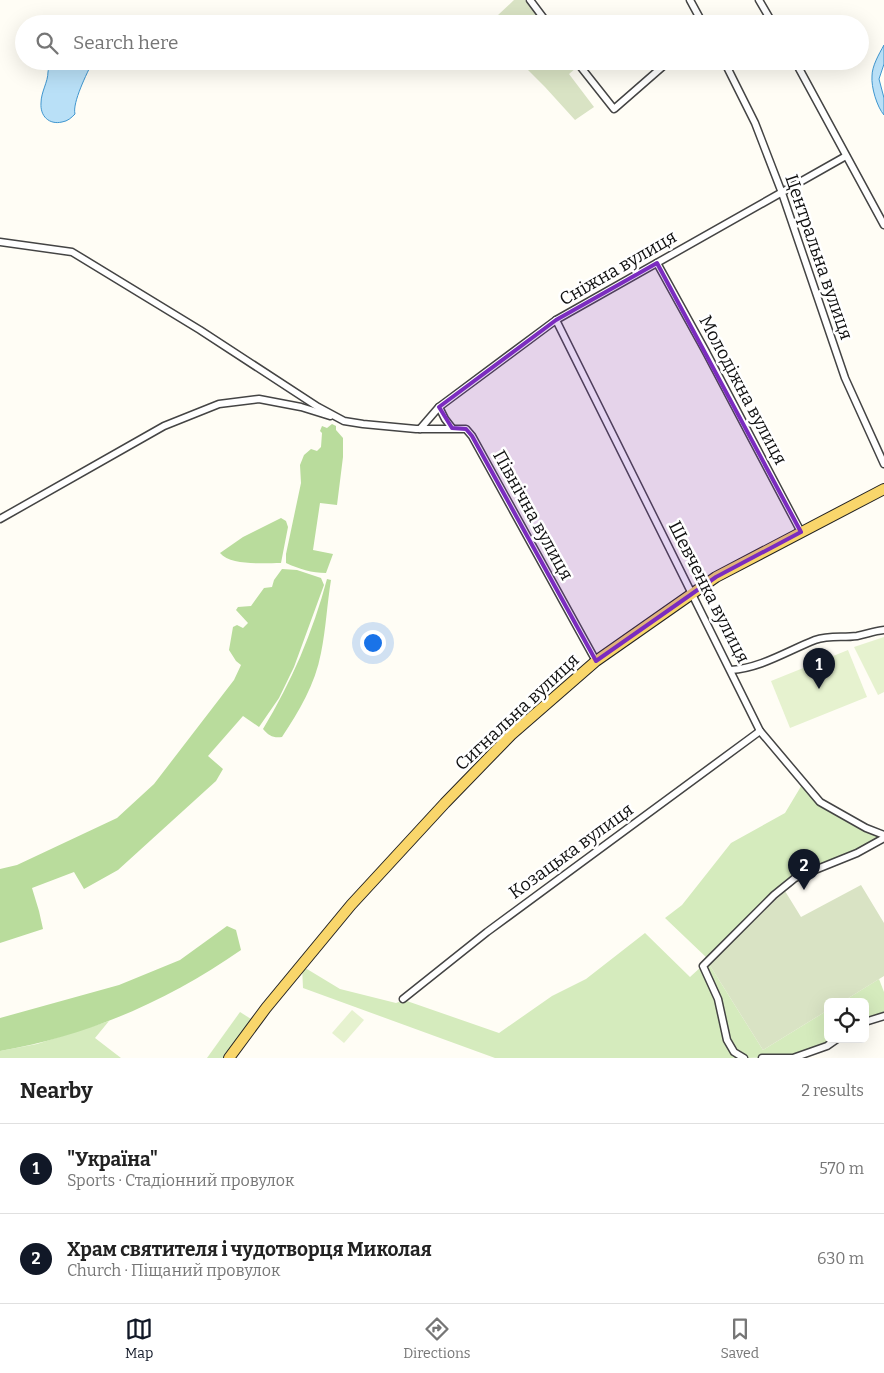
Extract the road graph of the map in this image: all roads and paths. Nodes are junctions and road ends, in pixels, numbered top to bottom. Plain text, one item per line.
1 (530, 0) edge
2 (690, 0) edge
3 (759, 0) edge
4 (541, 15) edge
5 (698, 15) edge
6 (768, 15) edge
7 (583, 70) edge
8 (659, 70) edge
9 (728, 70) edge
10 (799, 70) edge
11 (846, 156) junction
12 (782, 193) junction
13 (884, 225) edge
14 (0, 242) edge
15 (657, 263) junction
16 (556, 320) junction
17 (439, 407) junction
18 (344, 421) junction
19 (452, 428) junction
20 (418, 429) junction
21 (884, 464) edge
22 (884, 489) edge
23 (0, 519) edge
24 (801, 532) junction
25 (692, 593) junction
26 (884, 630) edge
27 (596, 661) junction
28 (731, 670) junction
29 (760, 730) junction
30 (884, 836) edge
31 (403, 1000) dead end
32 (884, 1016) edge
33 (869, 1021) edge
34 (831, 1043) edge
35 (229, 1058) edge
36 (744, 1058) edge
37 (762, 1058) edge
38 (793, 1058) edge

1 - 4 street
2 - 5 street
3 - 6 street
7 - 8 street
9 - 12 street, Центральна вулиця
10 - 11 street
11 - 12 street, Сніжна вулиця
11 - 13 street
12 - 15 street, Сніжна вулиця
12 - 21 street, Центральна вулиця
14 - 18 street
15 - 16 street, Сніжна вулиця
15 - 24 street, Молодіжна вулиця
16 - 17 street, Сніжна вулиця
16 - 25 street, Шевченка вулиця
17 - 19 street
17 - 20 street, Сніжна вулиця
18 - 20 street, Північна вулиця
18 - 23 street
19 - 20 street, Північна вулиця
19 - 27 street, Північна вулиця
22 - 24 main road, Сигнальна вулиця
24 - 25 main road, Сигнальна вулиця
25 - 27 main road, Сигнальна вулиця
25 - 28 street, Шевченка вулиця
26 - 28 street
27 - 35 main road, Сигнальна вулиця
28 - 29 street, Шевченка вулиця
29 - 30 street, Шевченка вулиця
29 - 31 street, Козацька вулиця
30 - 36 street
32 - 33 street
34 - 38 street
37 - 38 street

